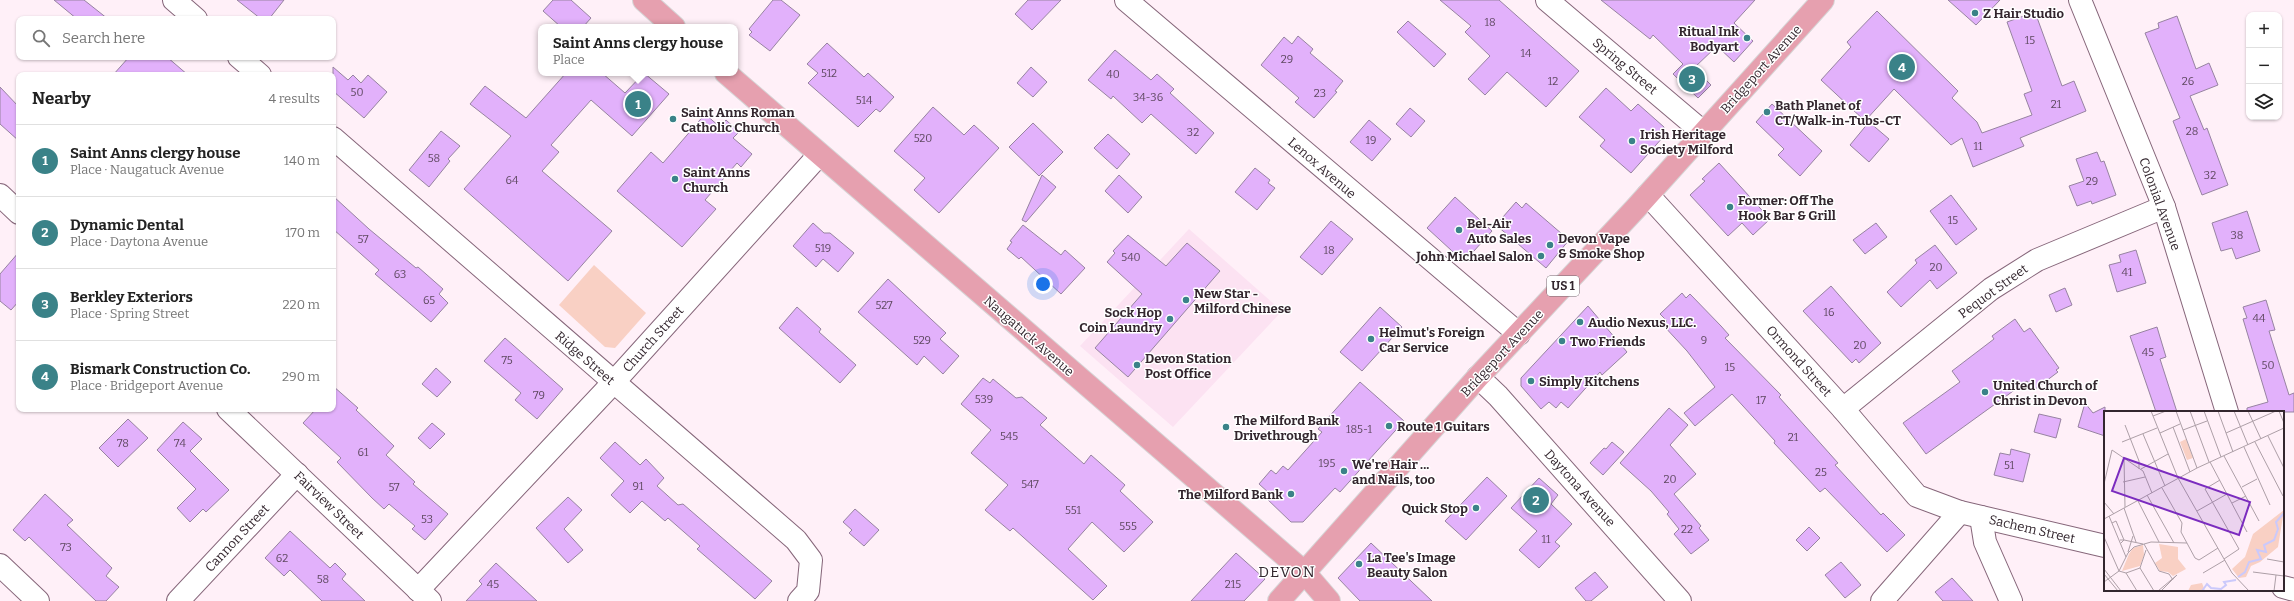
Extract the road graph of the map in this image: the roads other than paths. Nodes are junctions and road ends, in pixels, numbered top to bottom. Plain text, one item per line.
1 (174, 0) edge
2 (644, 0) edge
3 (1126, 0) edge
4 (1547, 0) edge
5 (1823, 0) edge
6 (2080, 0) edge
7 (193, 16) edge
8 (671, 24) edge
9 (243, 60) edge
10 (257, 72) edge
11 (729, 76) edge
12 (1704, 133) junction
13 (336, 141) edge
14 (819, 155) junction
15 (0, 195) edge
16 (1648, 195) junction
17 (2164, 207) junction
18 (16, 210) edge
19 (1519, 334) junction
20 (1478, 377) junction
21 (613, 383) junction
22 (1843, 409) junction
23 (2227, 411) edge
24 (231, 412) edge
25 (297, 474) junction
26 (1960, 512) junction
27 (1981, 517) junction
28 (2104, 546) edge
29 (0, 565) edge
30 (1304, 572) junction
31 (2284, 587) edge
32 (2294, 590) edge
33 (424, 596) edge
34 (804, 596) edge
35 (38, 601) edge
36 (178, 601) edge
37 (1279, 601) edge
38 (1329, 601) edge
39 (1680, 601) edge
40 (1882, 601) edge
41 (2011, 601) edge

1 - 7 street
2 - 8 main road
3 - 19 street, Lenox Avenue
4 - 12 street, Spring Street
5 - 12 main road, Bridgeport Avenue / US 1
6 - 17 street, Colonial Avenue
9 - 10 street
11 - 14 main road, Naugatuck Avenue
12 - 16 main road, Bridgeport Avenue / US 1
13 - 21 street, Ridge Street
14 - 21 street, Church Street
14 - 30 main road, Naugatuck Avenue
15 - 18 street
16 - 19 main road, Bridgeport Avenue / US 1
16 - 22 street, Ormond Street
17 - 22 street, Pequot Street
17 - 23 street, Colonial Avenue
19 - 20 main road, Bridgeport Avenue / US 1
20 - 30 main road, Bridgeport Avenue / US 1
20 - 39 street, Daytona Avenue
21 - 33 street, Church Street
21 - 34 street, Ridge Street
22 - 26 street, Ormond Street
24 - 25 street, Fairview Street
25 - 33 street, Fairview Street
25 - 36 street, Cannon Street
26 - 27 street, Sachem Street
26 - 40 street
27 - 28 street, Sachem Street
27 - 41 street
29 - 35 street
30 - 37 main road, Bridgeport Avenue / US 1
30 - 38 main road, Naugatuck Avenue
31 - 32 street

